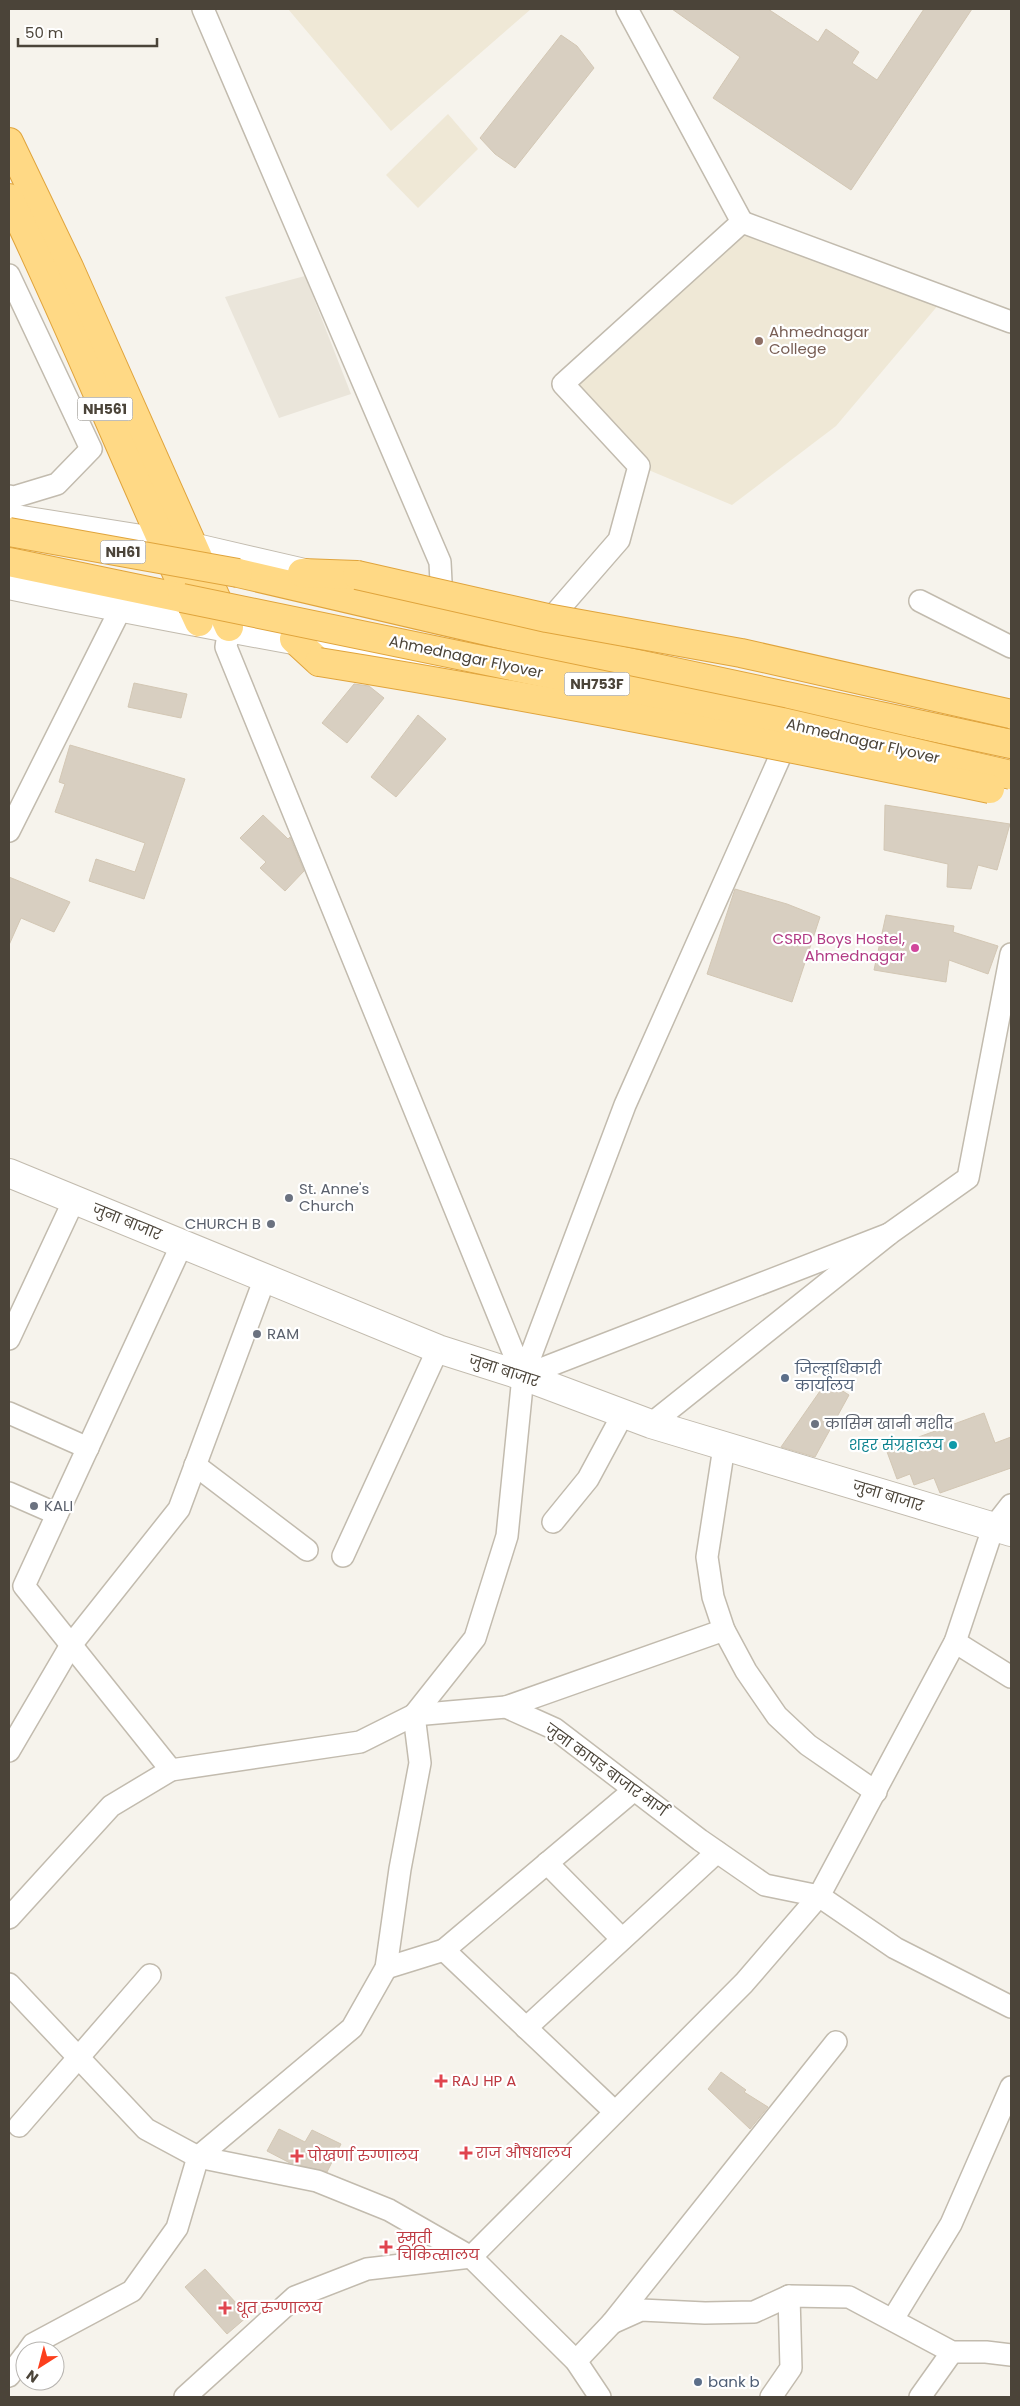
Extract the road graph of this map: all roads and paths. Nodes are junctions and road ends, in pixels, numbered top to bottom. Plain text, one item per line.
1 (203, 9) edge
2 (634, 12) edge
3 (9, 142) edge
4 (9, 198) edge
5 (742, 222) junction
6 (9, 275) edge
7 (1011, 322) edge
8 (9, 496) edge
9 (9, 518) edge
10 (9, 532) edge
11 (162, 542) junction
12 (192, 547) junction
13 (9, 562) edge
14 (302, 573) junction
15 (9, 584) edge
16 (182, 598) joint
17 (920, 601) dead end
18 (442, 602) junction
19 (120, 608) junction
20 (200, 622) junction
21 (546, 624) junction
22 (227, 637) junction
23 (294, 639) junction
24 (1011, 647) edge
25 (1011, 714) edge
26 (1011, 722) edge
27 (788, 739) junction
28 (1011, 744) edge
29 (1011, 775) edge
30 (1011, 786) edge
31 (1011, 794) edge
32 (9, 831) edge
33 (1011, 954) edge
34 (9, 1173) edge
35 (74, 1200) junction
36 (889, 1234) junction
37 (182, 1244) junction
38 (265, 1278) junction
39 (9, 1339) edge
40 (438, 1349) junction
41 (523, 1376) junction
42 (9, 1413) edge
43 (623, 1414) junction
44 (650, 1424) junction
45 (724, 1447) junction
46 (88, 1448) junction
47 (195, 1466) junction
48 (9, 1493) edge
49 (1011, 1505) edge
50 (58, 1514) junction
51 (552, 1522) dead end
52 (1002, 1530) edge
53 (307, 1550) dead end
54 (343, 1556) dead end
55 (16, 1588) edge
56 (724, 1630) junction
57 (955, 1642) junction
58 (71, 1645) junction
59 (1011, 1677) edge
60 (506, 1707) junction
61 (414, 1715) junction
62 (9, 1751) edge
63 (171, 1770) junction
64 (634, 1790) junction
65 (876, 1792) junction
66 (717, 1852) junction
67 (547, 1863) junction
68 (819, 1896) junction
69 (9, 1918) edge
70 (622, 1940) junction
71 (444, 1950) junction
72 (386, 1968) junction
73 (150, 1975) dead end
74 (9, 1984) edge
75 (1011, 2007) edge
76 (526, 2028) junction
77 (836, 2042) dead end
78 (78, 2057) junction
79 (1011, 2087) edge
80 (615, 2112) junction
81 (1004, 2121) edge
82 (19, 2126) dead end
83 (198, 2157) junction
84 (471, 2257) junction
85 (789, 2296) junction
86 (893, 2319) junction
87 (612, 2323) junction
88 (39, 2341) edge
89 (952, 2352) junction
90 (1011, 2356) edge
91 (576, 2361) junction
92 (596, 2395) edge
93 (186, 2397) edge
94 (771, 2397) edge
95 (920, 2397) edge

1 - 18 street
2 - 5 street
3 - 12 highway
4 - 11 highway, NH561
5 - 7 street
5 - 21 street
6 - 8 street
9 - 11 street
10 - 28 highway, Ahmednagar Flyover / NH61, bridge
11 - 12 street
11 - 20 highway, NH561
12 - 14 street
12 - 22 highway
13 - 16 highway, Ahmednagar Flyover / NH61
14 - 18 street
14 - 25 highway, bridge
15 - 19 street
16 - 29 highway, Ahmednagar Flyover / NH753F, bridge
17 - 24 street
18 - 21 street
19 - 20 street
19 - 32 street
20 - 22 street
21 - 26 street
22 - 23 street
22 - 41 street
23 - 27 street
23 - 31 highway, bridge
27 - 30 street
27 - 41 street
33 - 36 street
34 - 35 street, जुना बाजार
35 - 37 street, जुना बाजार
35 - 39 street
36 - 41 street
36 - 44 street
37 - 38 street, जुना बाजार
37 - 46 street
38 - 40 street, जुना बाजार
38 - 47 street
40 - 41 street, जुना बाजार
40 - 54 street
41 - 43 street, जुना बाजार
41 - 61 street
42 - 46 street
43 - 44 street, जुना बाजार
43 - 51 street
44 - 45 street, जुना बाजार
45 - 52 street, जुना बाजार
45 - 56 street
46 - 50 street
47 - 53 street
47 - 58 street
48 - 50 street
49 - 52 street
50 - 55 street
52 - 57 street
55 - 58 street
56 - 60 street
56 - 65 street
57 - 59 street
57 - 65 street
58 - 62 street
58 - 63 street
60 - 61 street, जुना कापड बाजार मार्ग
60 - 64 street, जुना कापड बाजार मार्ग
61 - 63 street, जुना कापड बाजार मार्ग
61 - 72 street
63 - 69 street, जुना कापड बाजार मार्ग
64 - 66 street, जुना कापड बाजार मार्ग
64 - 67 street
65 - 68 street
66 - 68 street, जुना कापड बाजार मार्ग
66 - 70 street
67 - 70 street
67 - 71 street
68 - 75 street, जुना कापड बाजार मार्ग
68 - 80 street
70 - 76 street
71 - 72 street
71 - 76 street
72 - 83 street
73 - 78 street
74 - 78 street
76 - 80 street
77 - 87 street
78 - 82 street
78 - 83 street
79 - 81 street
80 - 84 street
81 - 86 street
83 - 84 street
83 - 88 street
84 - 91 street
84 - 93 street
85 - 86 street
85 - 87 street
85 - 94 street
86 - 89 street
87 - 91 street
89 - 90 street
89 - 95 street
91 - 92 street

